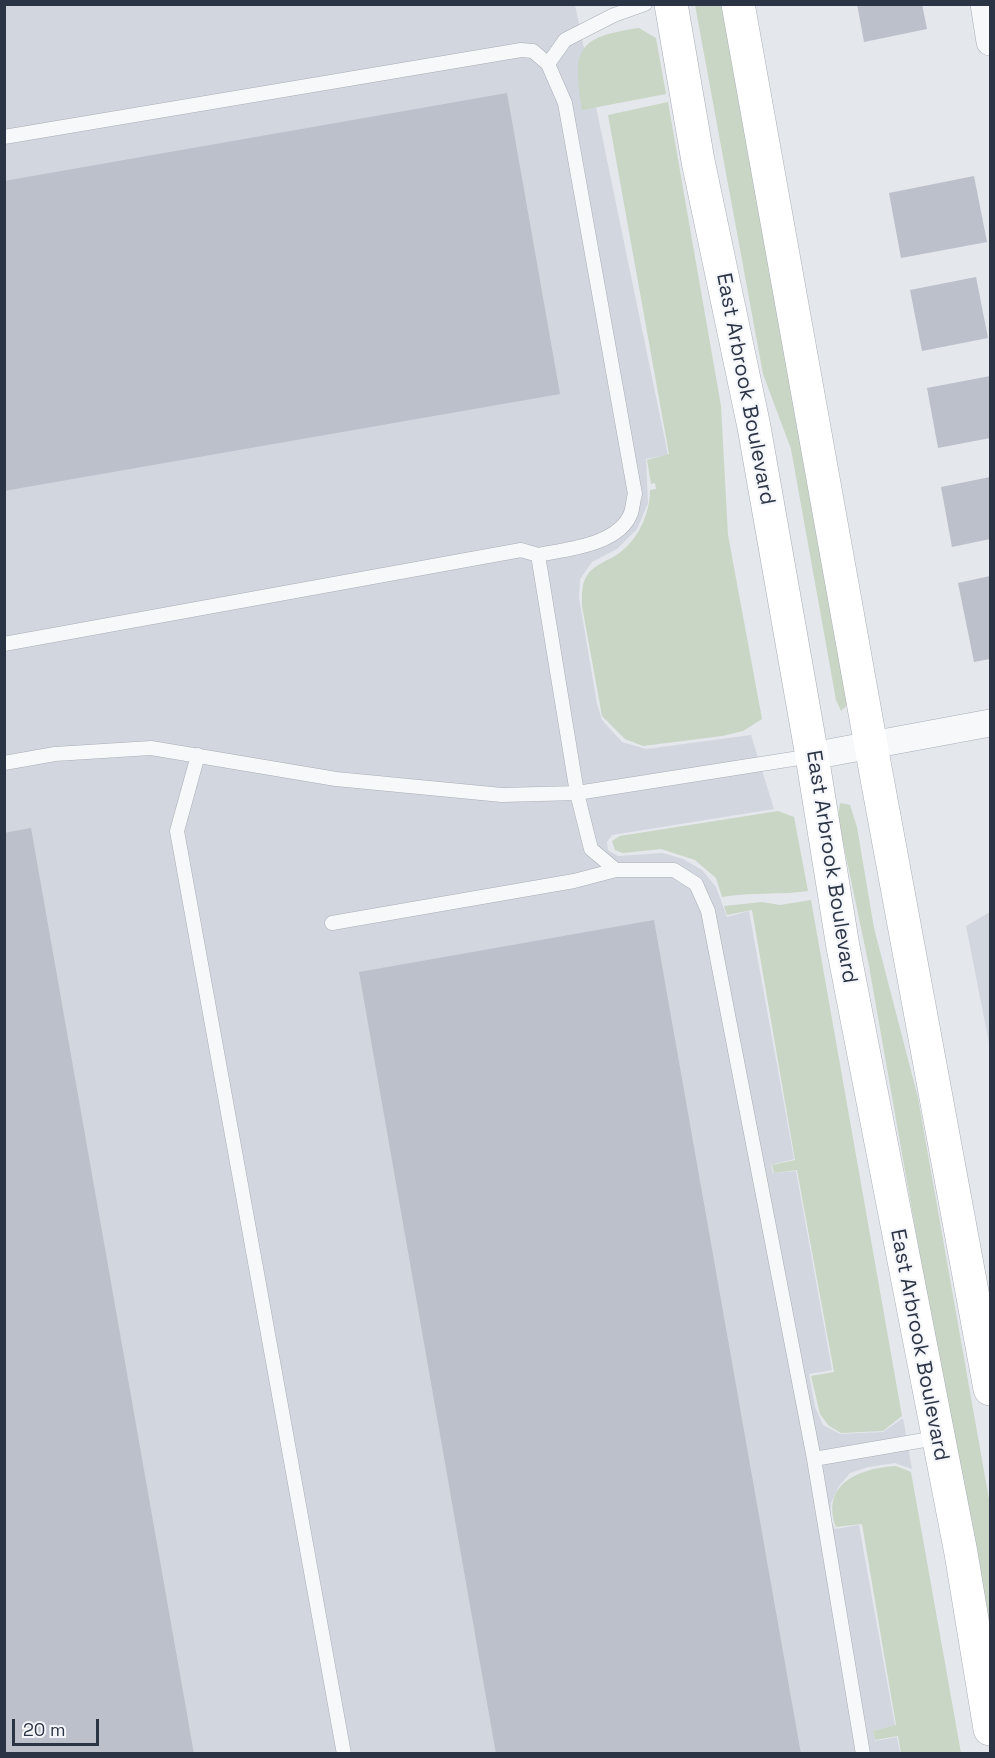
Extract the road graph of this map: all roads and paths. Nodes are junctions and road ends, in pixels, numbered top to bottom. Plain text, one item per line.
1 (645, 4) edge
2 (671, 4) edge
3 (738, 4) edge
4 (984, 4) edge
5 (990, 42) edge
6 (548, 64) junction
7 (4, 137) edge
8 (538, 555) junction
9 (4, 644) edge
10 (990, 723) edge
11 (871, 746) junction
12 (198, 755) junction
13 (813, 756) junction
14 (4, 763) edge
15 (577, 793) junction
16 (616, 870) junction
17 (332, 923) dead end
18 (990, 1389) edge
19 (936, 1438) junction
20 (814, 1459) junction
21 (990, 1730) edge
22 (344, 1754) edge
23 (863, 1754) edge

1 - 6 lane
2 - 13 street, East Arbrook Boulevard
3 - 11 street
4 - 5 street
6 - 7 lane
6 - 8 lane
8 - 9 lane
8 - 15 lane
10 - 11 street
11 - 13 street
11 - 18 street
12 - 14 lane
12 - 15 lane
12 - 22 lane
13 - 15 lane
13 - 19 street, East Arbrook Boulevard
15 - 16 lane
16 - 17 lane
16 - 20 lane
19 - 20 lane
19 - 21 street, East Arbrook Boulevard
20 - 23 lane

